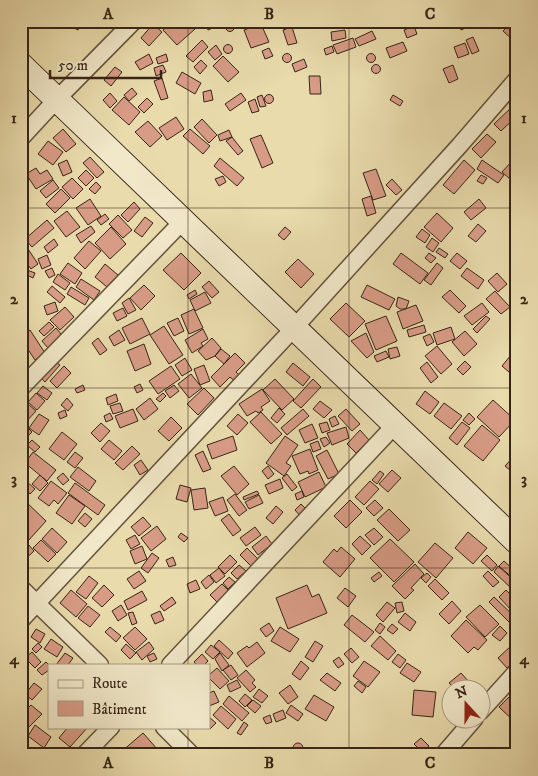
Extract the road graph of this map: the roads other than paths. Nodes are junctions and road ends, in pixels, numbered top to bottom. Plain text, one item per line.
1 (134, 21) edge
2 (21, 65) edge
3 (517, 79) edge
4 (57, 99) junction
5 (21, 138) edge
6 (183, 221) junction
7 (294, 328) junction
8 (21, 388) edge
9 (395, 425) junction
10 (517, 542) edge
11 (21, 588) edge
12 (38, 604) junction
13 (21, 620) edge
14 (99, 664) edge
15 (171, 664) edge
16 (517, 670) edge
17 (490, 701) edge
18 (110, 728) edge
19 (165, 728) edge
20 (466, 728) edge
21 (84, 755) edge
22 (192, 755) edge
23 (443, 755) edge

1 - 4 street
2 - 4 street
3 - 7 street
4 - 5 street
4 - 6 street
6 - 7 street
6 - 8 street
7 - 9 street
7 - 12 street
9 - 10 street
9 - 15 street
11 - 12 street
12 - 13 street
12 - 14 street
16 - 17 street
18 - 21 street
19 - 22 street
20 - 23 street

